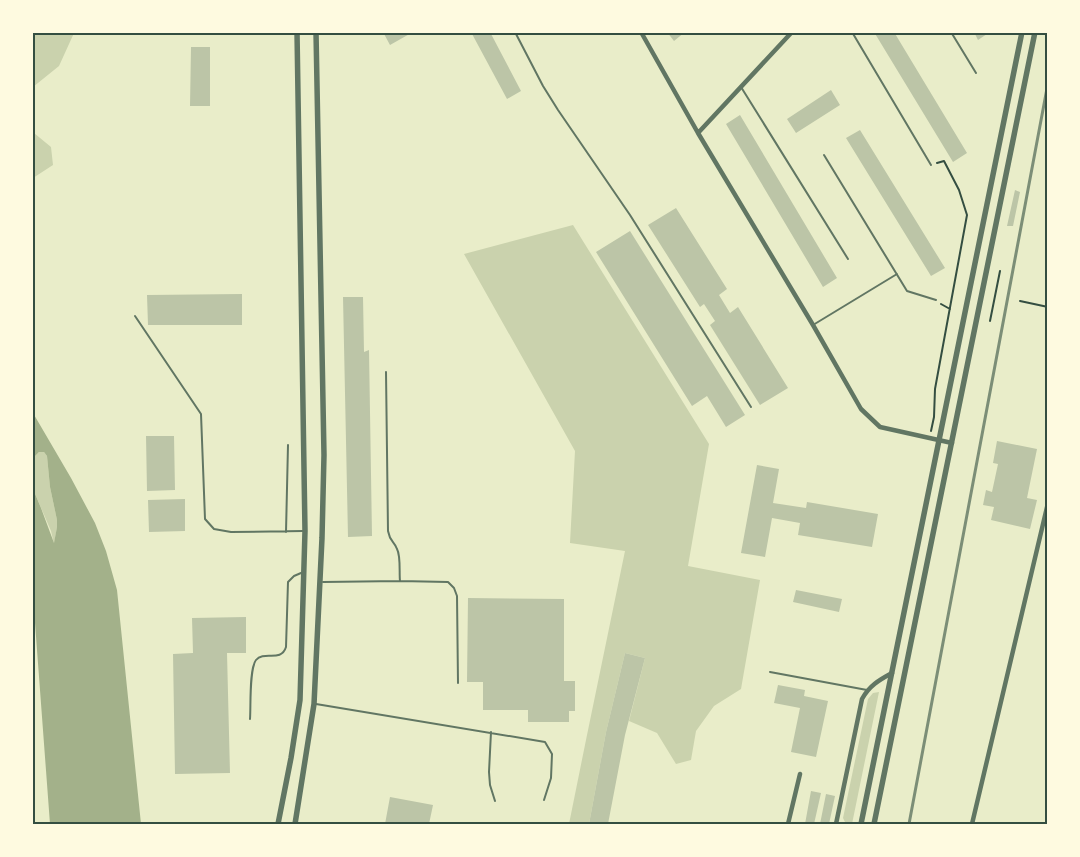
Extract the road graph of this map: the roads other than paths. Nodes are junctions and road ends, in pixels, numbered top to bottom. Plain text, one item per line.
1 (297, 32) edge
2 (316, 32) edge
3 (515, 32) edge
4 (641, 32) edge
5 (792, 32) edge
6 (852, 32) edge
7 (950, 32) edge
8 (1022, 32) edge
9 (1035, 32) edge
10 (976, 73) dead end
11 (741, 87) junction
12 (698, 133) junction
13 (824, 155) dead end
14 (932, 165) road end
15 (848, 259) dead end
16 (897, 274) junction
17 (936, 300) road end
18 (135, 316) dead end
19 (813, 325) junction
20 (386, 372) dead end
21 (751, 408) dead end
22 (939, 440) junction
23 (952, 443) junction
24 (288, 445) dead end
25 (1048, 503) edge
26 (286, 532) junction
27 (305, 532) junction
28 (304, 573) junction
29 (400, 581) junction
30 (320, 582) junction
31 (770, 672) dead end
32 (892, 673) junction
33 (458, 683) dead end
34 (867, 690) junction
35 (314, 704) junction
36 (250, 719) dead end
37 (491, 732) junction
38 (800, 774) dead end
39 (544, 800) dead end
40 (495, 801) dead end
41 (278, 824) edge
42 (295, 824) edge
43 (788, 824) edge
44 (836, 824) edge
45 (861, 824) edge
46 (874, 824) edge
47 (972, 824) edge

1 - 27 street
2 - 30 street
3 - 21 lane
4 - 12 street
5 - 11 street
6 - 14 lane
7 - 10 lane
8 - 22 street
9 - 23 street
11 - 12 street
11 - 15 lane
12 - 19 street
13 - 16 lane
16 - 17 lane
16 - 19 lane
18 - 26 lane
19 - 22 street
20 - 29 lane
22 - 23 street
22 - 32 street
23 - 46 street
24 - 26 lane
25 - 47 street
26 - 27 lane
27 - 28 street
28 - 36 lane
28 - 41 street
29 - 30 lane
29 - 33 lane
30 - 35 street
31 - 34 lane
32 - 34 street
32 - 45 street
34 - 44 street
35 - 37 lane
35 - 42 street
37 - 39 lane
37 - 40 lane
38 - 43 street

